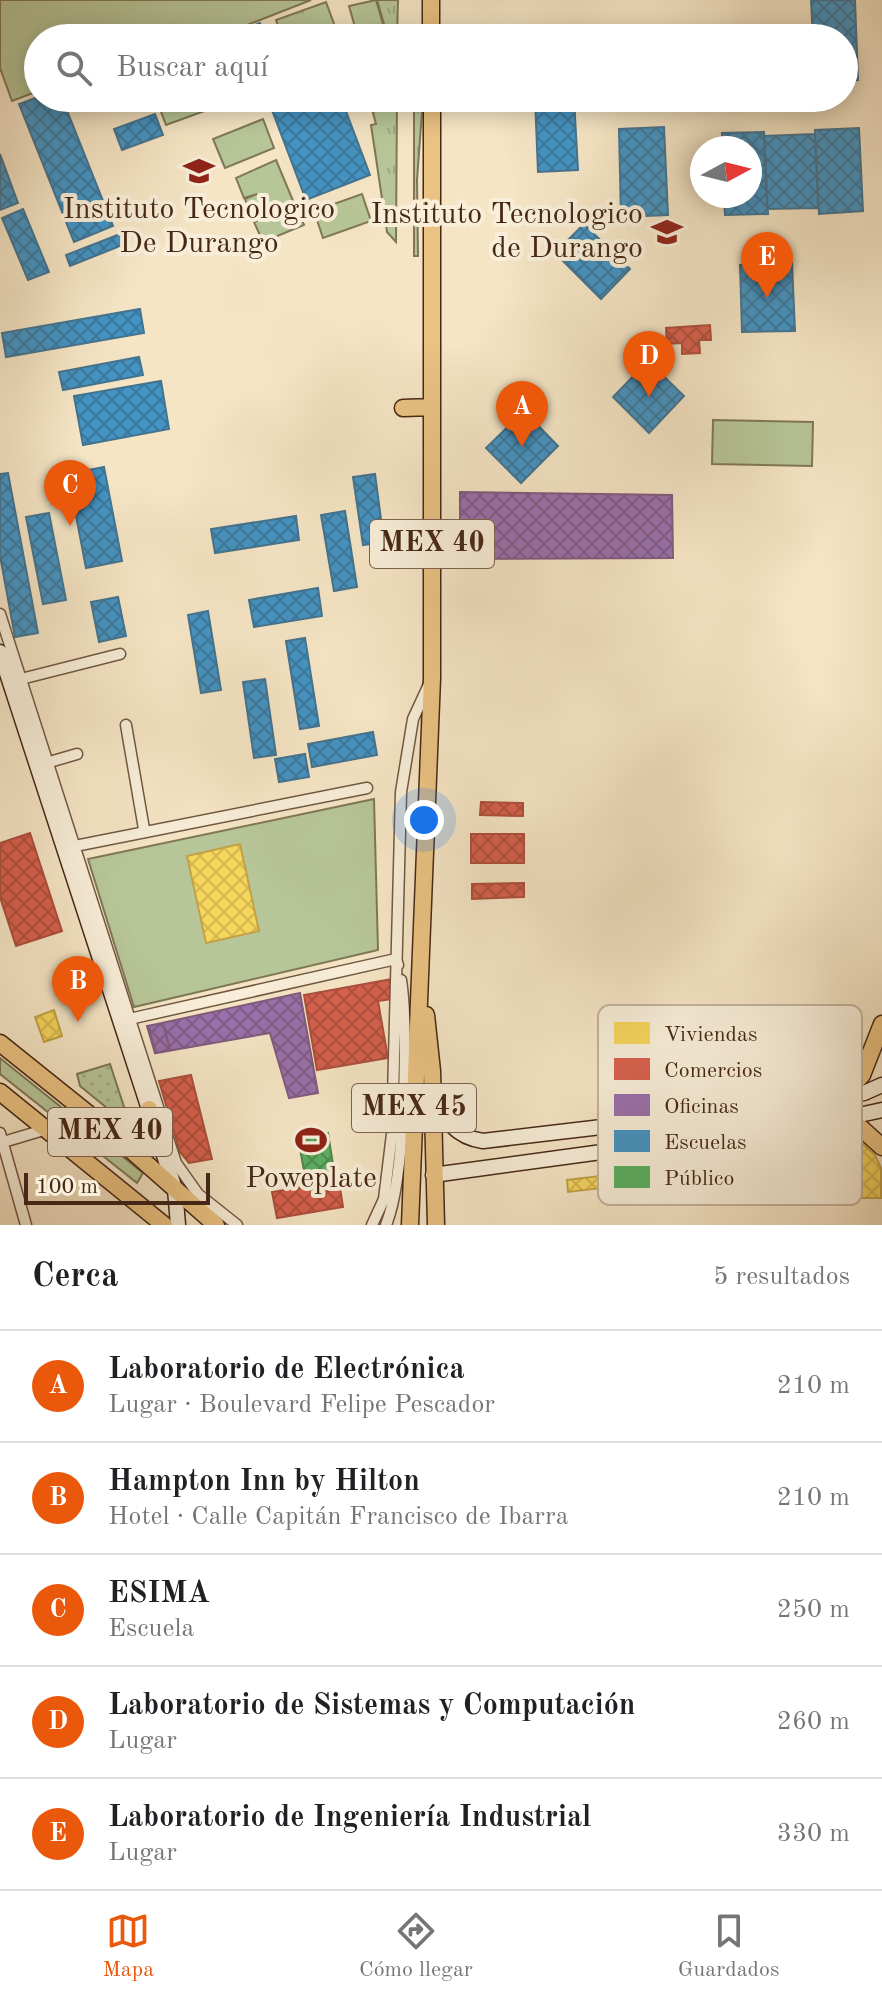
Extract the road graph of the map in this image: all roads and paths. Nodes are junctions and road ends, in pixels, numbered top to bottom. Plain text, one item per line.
1 (431, 0) edge
2 (431, 24) edge
3 (432, 112) edge
4 (432, 407) junction
5 (403, 408) dead end
6 (0, 614) edge
7 (0, 652) edge
8 (120, 654) dead end
9 (432, 678) junction
10 (15, 680) junction
11 (126, 725) dead end
12 (77, 754) dead end
13 (46, 763) junction
14 (367, 788) dead end
15 (144, 829) junction
16 (69, 847) junction
17 (396, 959) junction
18 (421, 990) junction
19 (125, 1020) junction
20 (882, 1024) edge
21 (0, 1043) edge
22 (862, 1075) edge
23 (882, 1085) edge
24 (862, 1091) edge
25 (0, 1092) edge
26 (433, 1096) junction
27 (149, 1109) junction
28 (882, 1110) edge
29 (862, 1114) edge
30 (598, 1127) edge
31 (106, 1128) junction
32 (47, 1129) junction
33 (862, 1129) edge
34 (1, 1139) edge
35 (882, 1147) edge
36 (598, 1151) edge
37 (433, 1175) junction
38 (175, 1189) junction
39 (410, 1218) edge
40 (26, 1225) edge
41 (164, 1225) edge
42 (178, 1225) edge
43 (216, 1225) edge
44 (237, 1225) edge
45 (372, 1225) edge
46 (386, 1225) edge
47 (436, 1225) edge

1 - 2 main road
3 - 4 main road, MEX 40
4 - 5 main road
4 - 9 main road, MEX 40
6 - 10 street
7 - 10 street
8 - 10 street
9 - 17 street
9 - 18 main road, MEX 40
10 - 13 street
10 - 16 street
11 - 15 street
12 - 13 street
13 - 16 street
14 - 15 street
15 - 16 street
16 - 19 street
17 - 19 street
17 - 45 street
17 - 46 street
18 - 26 main road, MEX 40
18 - 39 main road, MEX 45
19 - 27 street
19 - 44 street
20 - 22 main road
21 - 31 main road, MEX 40
23 - 24 street
25 - 32 main road, MEX 40
26 - 30 street
26 - 37 main road, MEX 40
27 - 31 main road
27 - 38 street
28 - 29 street
31 - 38 main road, MEX 40
32 - 34 street
32 - 41 main road, MEX 40
33 - 35 main road
34 - 40 street
36 - 37 street
37 - 39 main road
37 - 47 main road, MEX 40
38 - 42 street
38 - 43 main road, MEX 40

